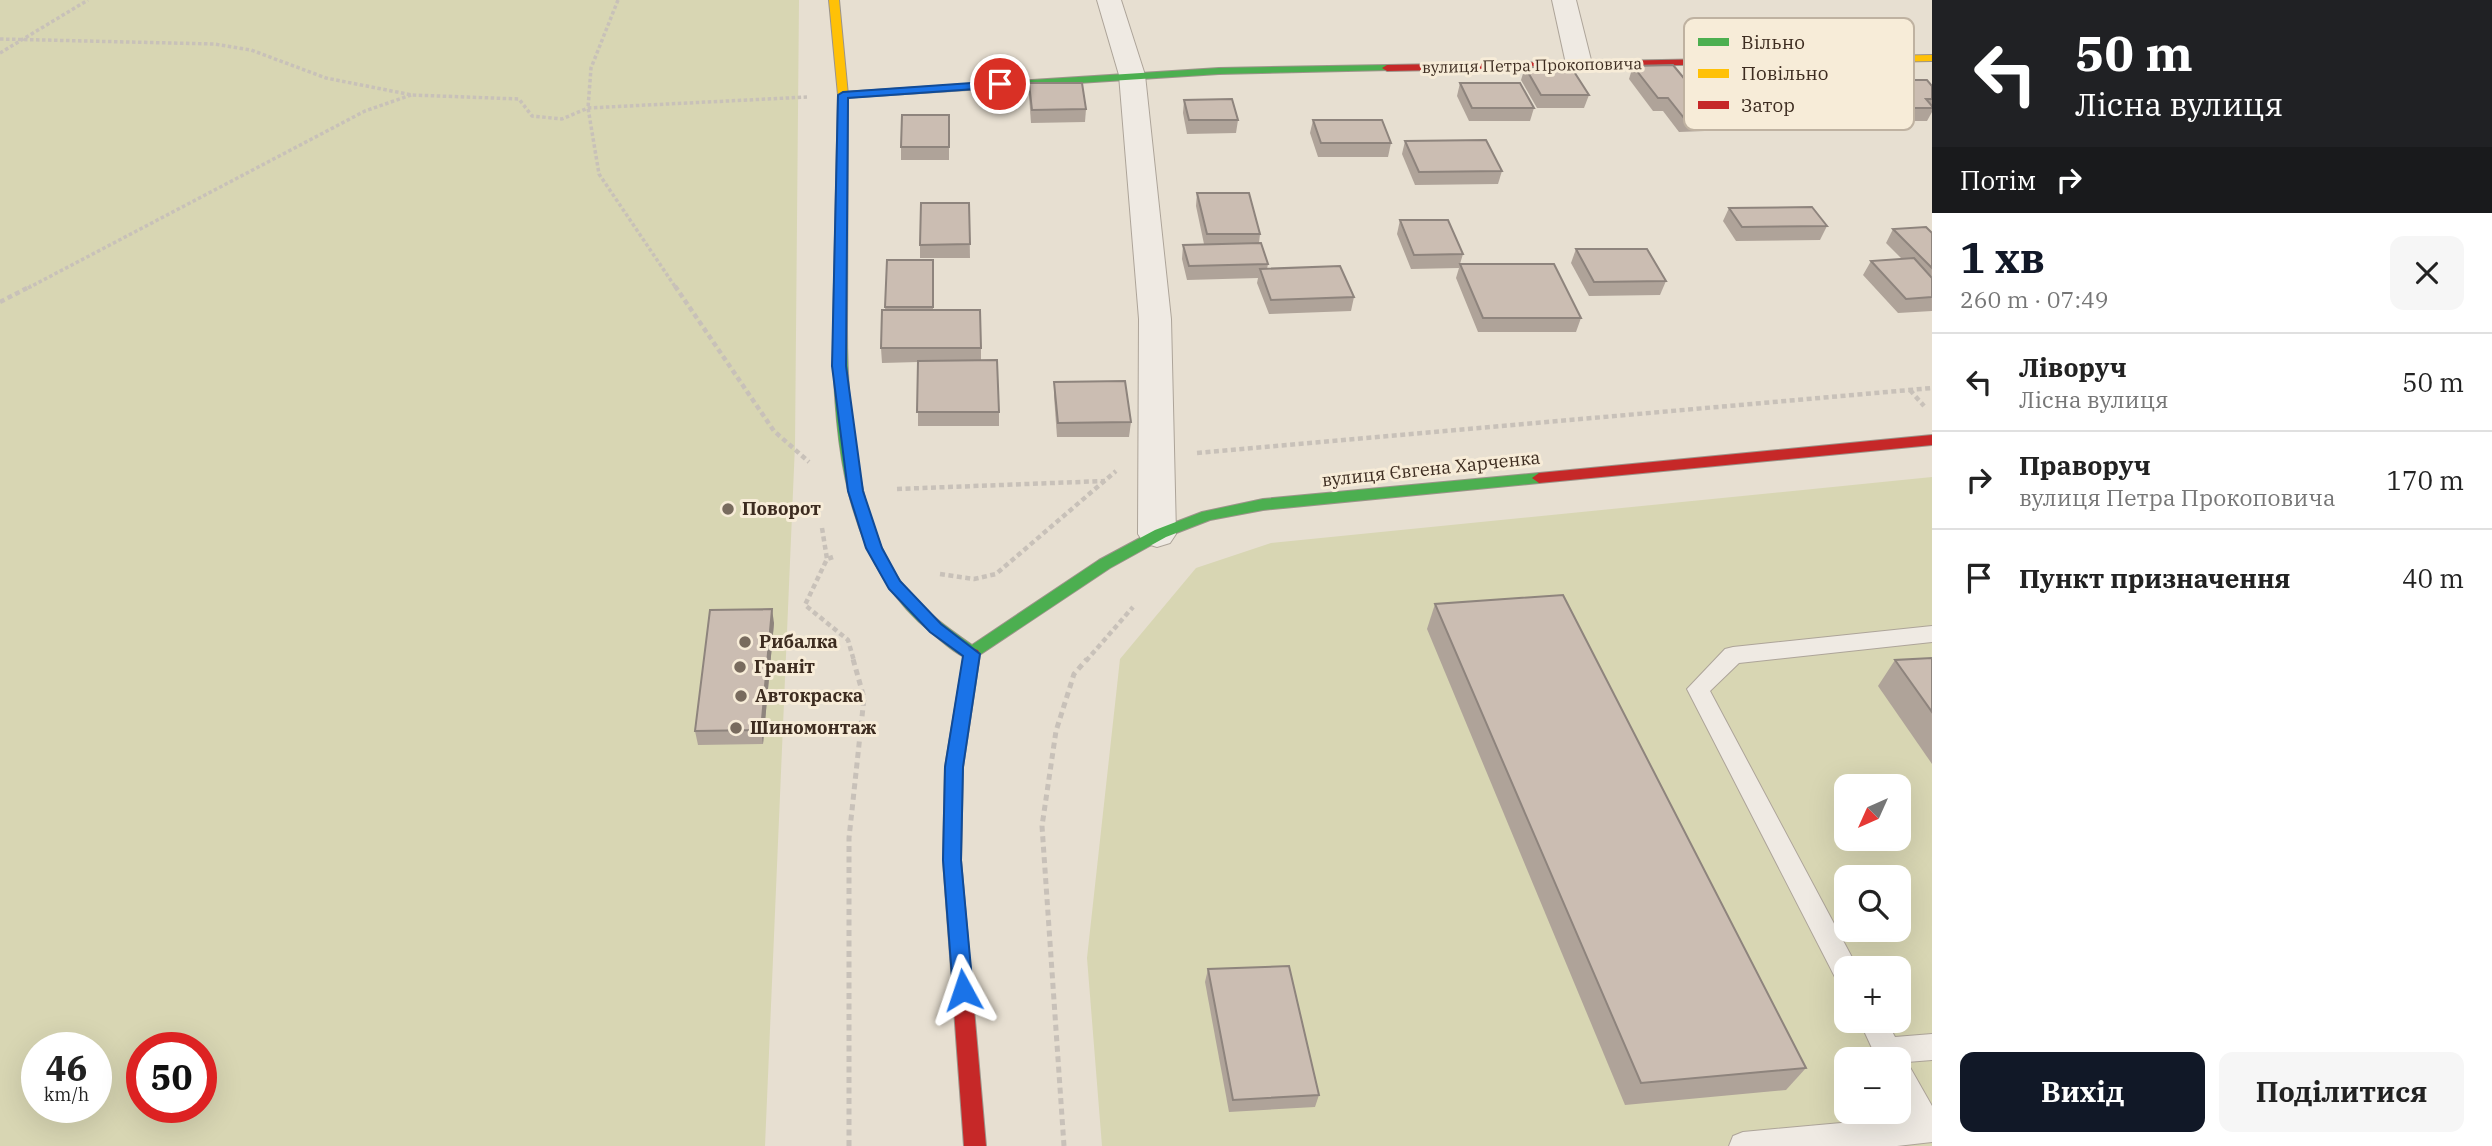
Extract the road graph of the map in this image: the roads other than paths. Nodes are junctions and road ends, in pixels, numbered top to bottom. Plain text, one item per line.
1 (834, 0) edge
2 (1109, 0) edge
3 (1564, 0) edge
4 (1914, 58) edge
5 (1932, 58) edge
6 (1684, 62) edge
7 (1579, 64) junction
8 (1132, 75) junction
9 (843, 95) junction
10 (1932, 440) edge
11 (1157, 534) junction
12 (1932, 634) edge
13 (972, 654) junction
14 (1838, 956) edge
15 (1932, 1047) edge
16 (1911, 1054) edge
17 (1911, 1094) edge
18 (975, 1146) edge
19 (1743, 1146) edge

1 - 9 street
2 - 8 street
3 - 7 street
4 - 5 street, вулиця Петра Прокоповича
6 - 7 street, вулиця Петра Прокоповича
7 - 8 street, вулиця Петра Прокоповича
8 - 9 street, вулиця Петра Прокоповича
8 - 11 street
9 - 13 street
10 - 11 street, вулиця Євгена Харченка
11 - 13 street, вулиця Євгена Харченка
12 - 14 lane
13 - 18 street
15 - 16 lane
17 - 19 lane

